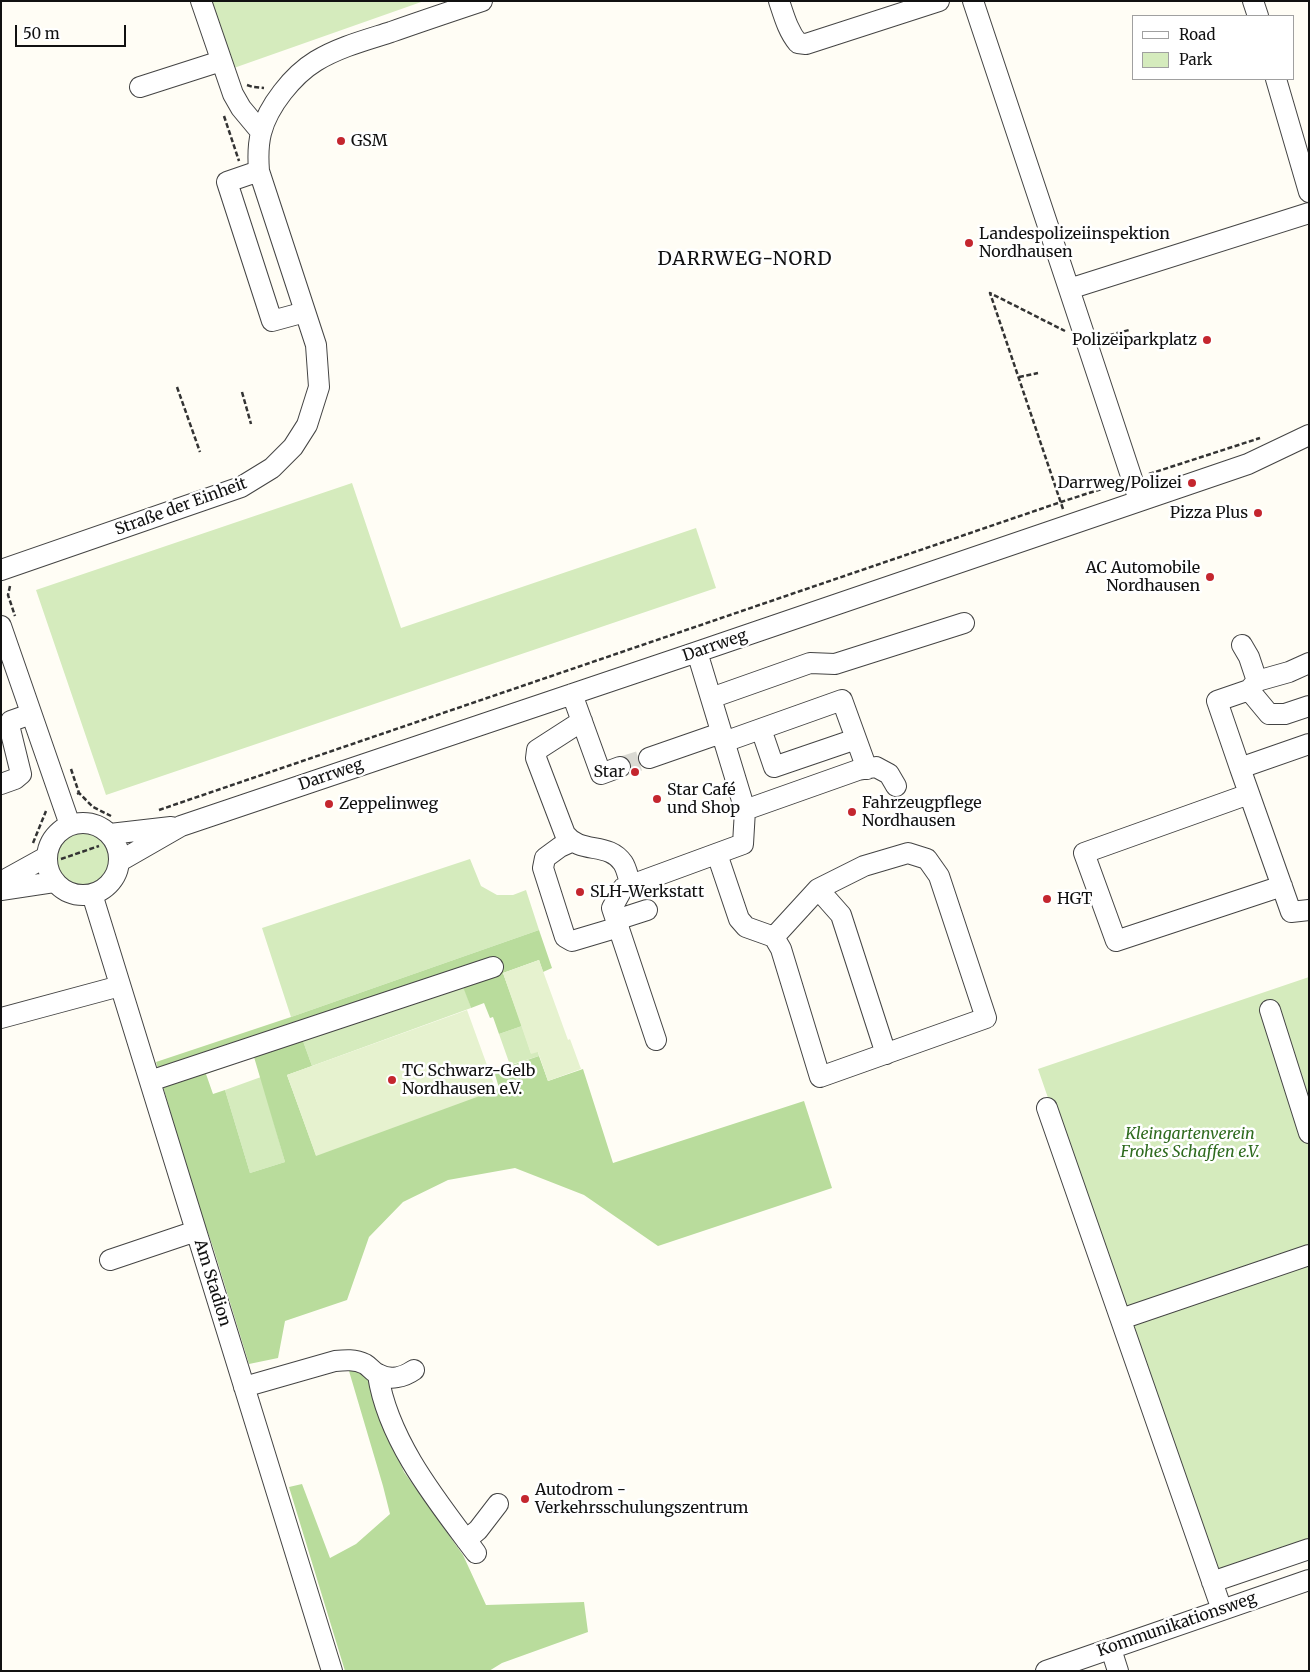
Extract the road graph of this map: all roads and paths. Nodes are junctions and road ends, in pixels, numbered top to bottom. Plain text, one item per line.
1 (201, 1) edge
2 (482, 1) edge
3 (779, 1) edge
4 (939, 1) edge
5 (974, 1) edge
6 (1254, 1) edge
7 (1258, 15) edge
8 (221, 61) junction
9 (1276, 80) edge
10 (140, 87) dead end
11 (266, 87) dead end
12 (232, 94) junction
13 (261, 132) junction
14 (251, 174) junction
15 (1308, 183) edge
16 (1309, 213) edge
17 (1069, 290) junction
18 (305, 312) junction
19 (1129, 330) dead end
20 (1086, 342) junction
21 (1038, 373) dead end
22 (1019, 377) junction
23 (177, 387) dead end
24 (242, 392) dead end
25 (251, 424) dead end
26 (1309, 435) edge
27 (1264, 437) dead end
28 (200, 452) dead end
29 (1309, 452) edge
30 (1248, 464) junction
31 (1132, 480) junction
32 (1139, 500) junction
33 (1061, 502) junction
34 (1068, 524) junction
35 (9, 567) edge
36 (964, 623) dead end
37 (9, 624) edge
38 (1242, 645) dead end
39 (697, 652) junction
40 (1309, 663) edge
41 (1253, 685) junction
42 (572, 694) junction
43 (711, 698) junction
44 (1309, 706) edge
45 (31, 714) junction
46 (582, 722) junction
47 (761, 729) junction
48 (723, 738) junction
49 (856, 739) junction
50 (1309, 744) edge
51 (649, 758) tunnel mouth
52 (70, 766) dead end
53 (620, 767) tunnel mouth
54 (867, 768) junction
55 (1240, 768) junction
56 (1, 784) edge
57 (896, 786) dead end
58 (1249, 794) junction
59 (70, 796) junction
60 (745, 810) junction
61 (155, 811) dead end
62 (70, 825) junction
63 (181, 826) junction
64 (113, 831) junction
65 (571, 842) junction
66 (717, 854) junction
67 (120, 860) junction
68 (44, 862) junction
69 (1, 882) edge
70 (631, 885) junction
71 (1282, 886) junction
72 (818, 888) junction
73 (1, 890) edge
74 (92, 894) junction
75 (647, 910) dead end
76 (1309, 910) edge
77 (618, 924) junction
78 (774, 937) junction
79 (493, 967) dead end
80 (120, 986) junction
81 (1270, 1010) dead end
82 (1, 1018) edge
83 (656, 1040) dead end
84 (886, 1054) junction
85 (150, 1080) junction
86 (1047, 1108) dead end
87 (1309, 1133) edge
88 (196, 1231) junction
89 (1309, 1255) edge
90 (110, 1260) dead end
91 (1121, 1318) junction
92 (414, 1370) dead end
93 (378, 1375) junction
94 (244, 1387) junction
95 (498, 1504) dead end
96 (1309, 1549) edge
97 (1309, 1580) edge
98 (1212, 1582) junction
99 (1222, 1610) junction
100 (1111, 1649) junction
101 (332, 1671) edge
102 (1046, 1671) edge
103 (1118, 1671) edge

1 - 8 street
2 - 13 street, Straße der Einheit
3 - 4 street
5 - 17 street
6 - 7 street
8 - 10 street
8 - 12 street
9 - 15 street
11 - 12 path
12 - 13 street
12 - 14 path
13 - 14 street, Straße der Einheit
14 - 18 street, Straße der Einheit
14 - 18 street
16 - 17 street
17 - 20 street
18 - 35 street, Straße der Einheit
19 - 20 path
20 - 22 path
20 - 31 street
21 - 22 path
22 - 33 path
23 - 28 path
24 - 25 path
26 - 30 street, Darrweg
27 - 31 path
29 - 30 street, Darrweg
30 - 32 street, Darrweg
31 - 32 street
31 - 33 path
32 - 34 street, Darrweg
33 - 34 path
33 - 61 path
34 - 39 street, Darrweg
35 - 37 path
36 - 43 street
37 - 45 street
38 - 41 street
39 - 42 street, Darrweg
39 - 43 street
40 - 41 street
41 - 44 street
41 - 55 street
42 - 46 street
42 - 63 street, Darrweg
43 - 48 street
45 - 56 street
45 - 59 street
46 - 53 street
46 - 65 street
47 - 48 street
47 - 49 street
47 - 49 street
48 - 51 street
48 - 60 street
49 - 54 street
50 - 55 street
52 - 59 path
54 - 57 street
54 - 60 street
55 - 58 street
58 - 71 street
58 - 71 street
59 - 62 street
59 - 64 path
59 - 68 path
60 - 66 street
62 - 64 street
62 - 68 street
63 - 64 street, Darrweg
63 - 67 street, Darrweg
64 - 67 street
64 - 68 path
65 - 70 street
65 - 77 street
66 - 70 street
66 - 78 street
67 - 74 street
68 - 69 street
68 - 73 street
68 - 74 street
70 - 77 street
71 - 76 street
72 - 78 street
72 - 84 street
72 - 84 street
74 - 80 street, Am Stadion
75 - 77 street
77 - 83 street
78 - 84 street
79 - 85 street
80 - 82 street
80 - 85 street, Am Stadion
81 - 87 street
85 - 88 street, Am Stadion
86 - 91 street
88 - 90 street
88 - 94 street, Am Stadion
89 - 91 street
91 - 98 street
92 - 93 street
93 - 94 street
93 - 95 street
94 - 101 street, Am Stadion
96 - 98 street
97 - 99 street, Kommunikationsweg
98 - 99 street
99 - 100 street, Kommunikationsweg
100 - 102 street, Kommunikationsweg
100 - 103 street

